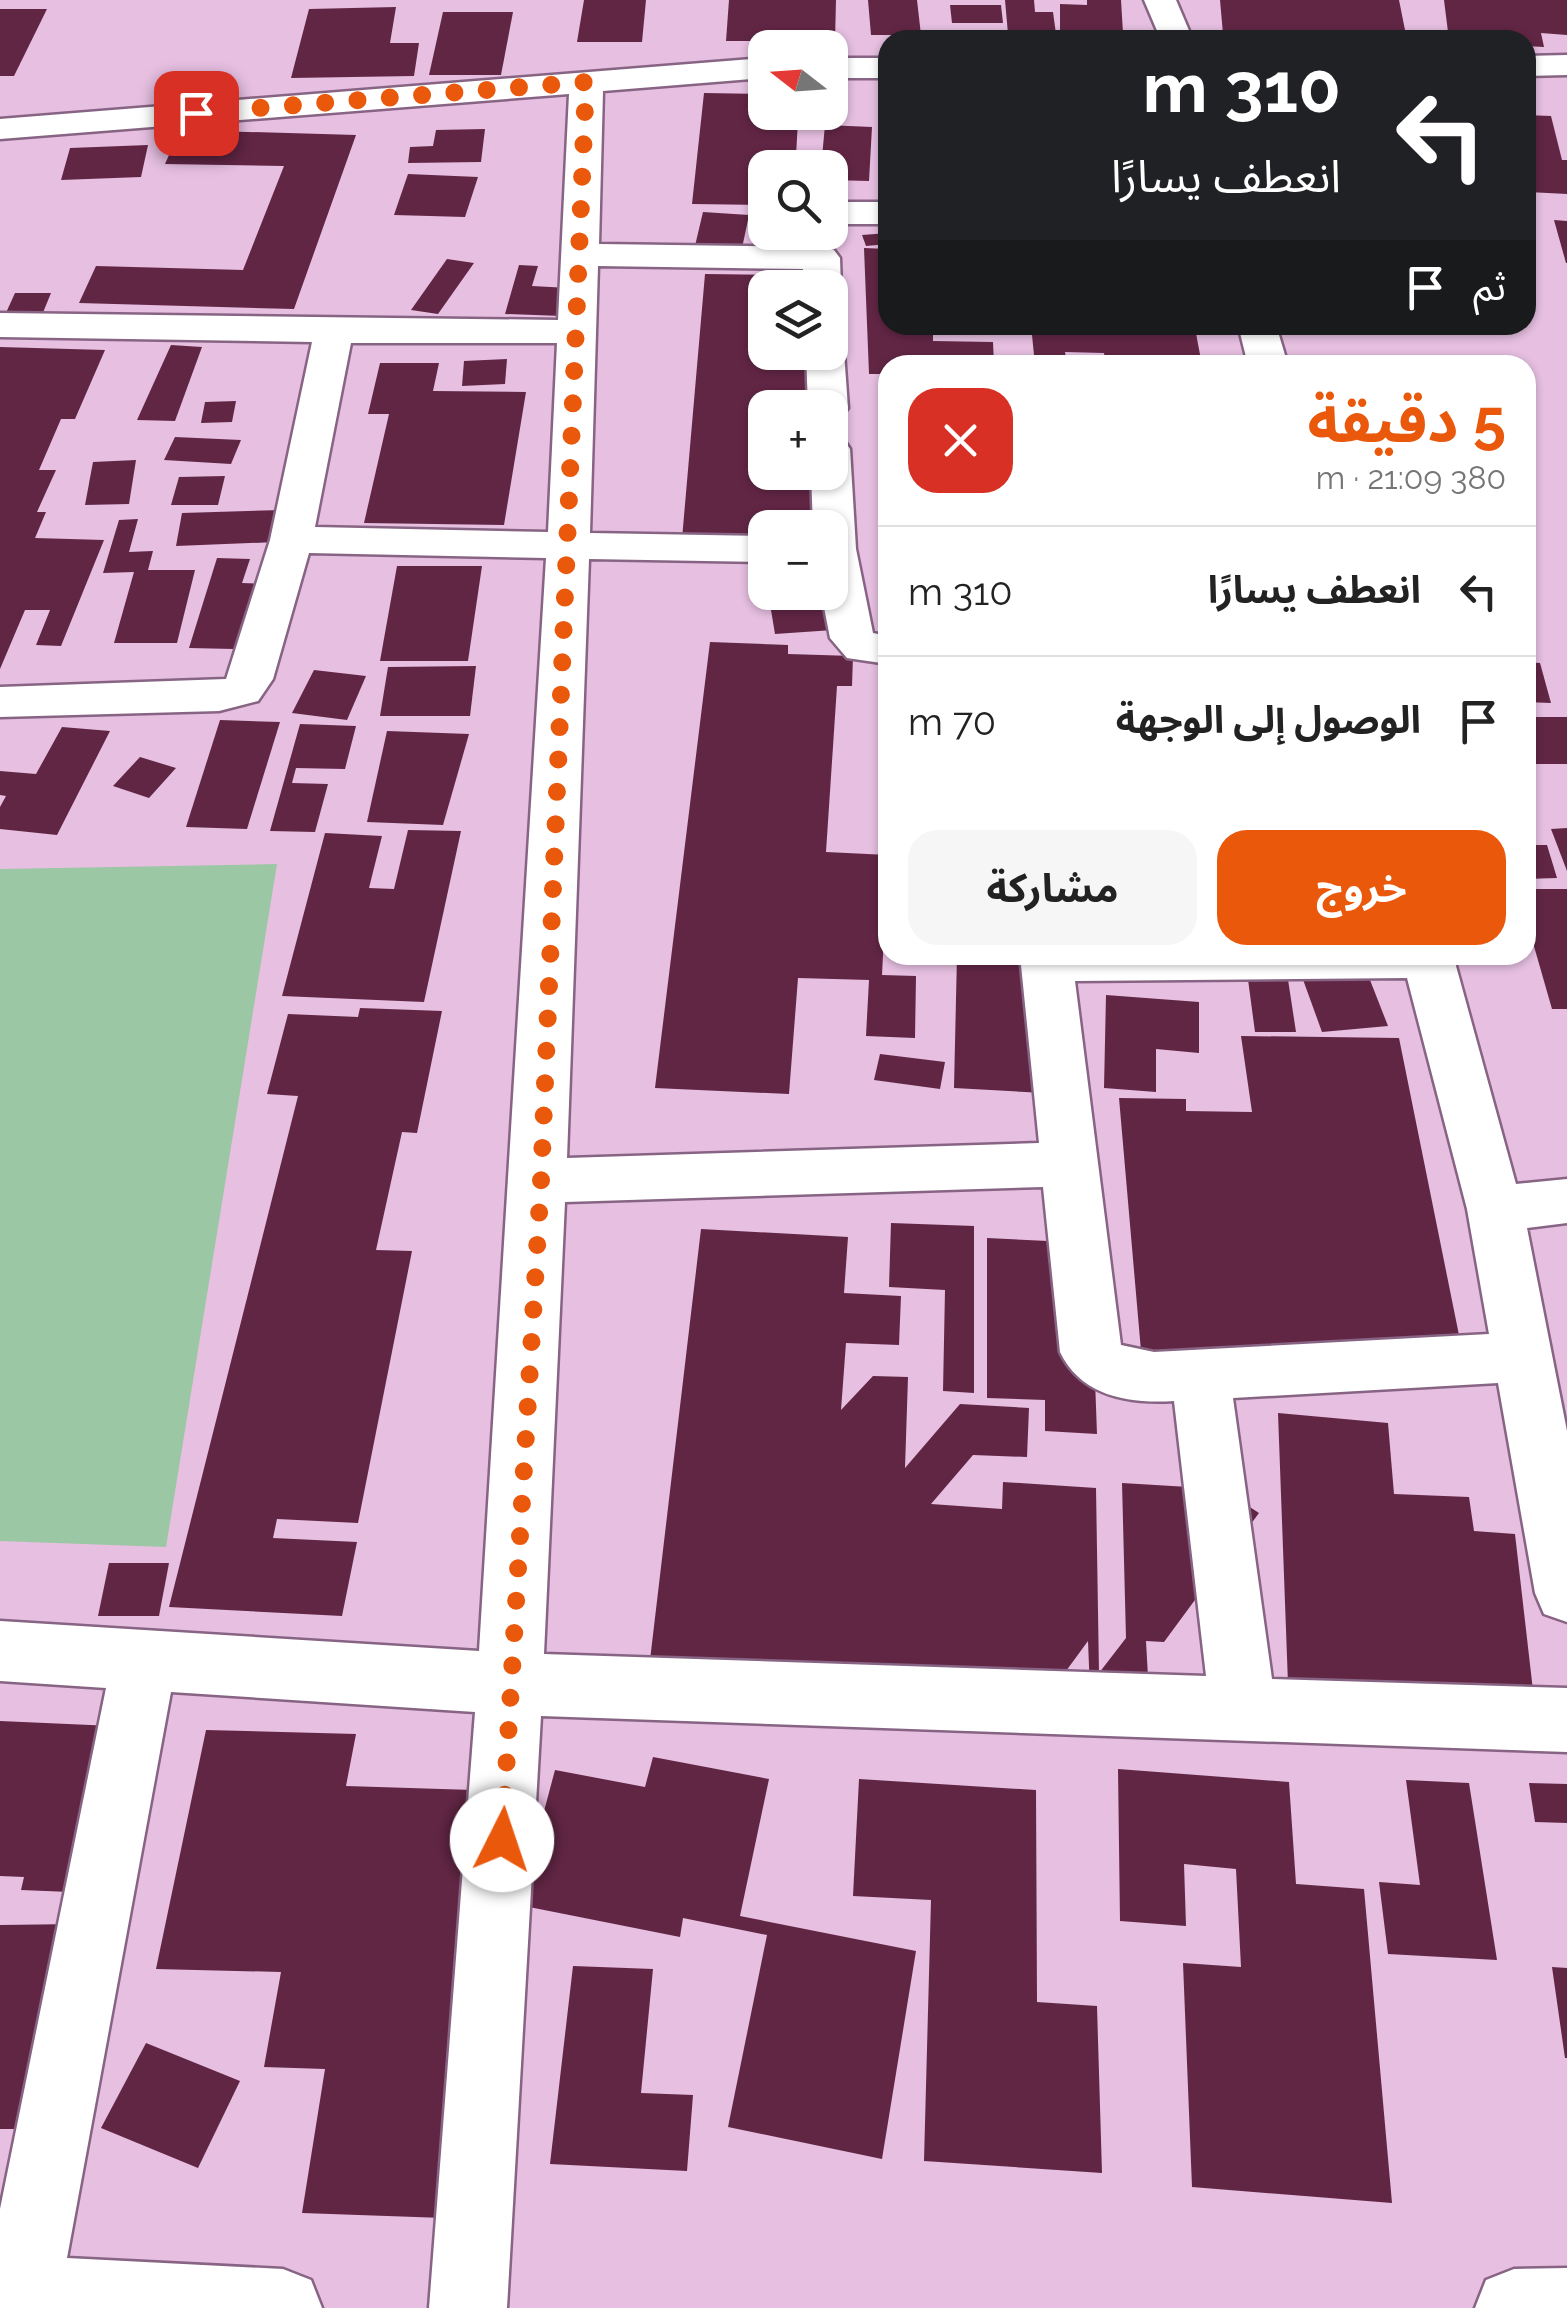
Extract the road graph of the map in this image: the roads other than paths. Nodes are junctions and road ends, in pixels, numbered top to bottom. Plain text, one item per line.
1 (1160, 0) edge
2 (1173, 30) edge
3 (1536, 66) edge
4 (1567, 66) edge
5 (848, 68) edge
6 (878, 68) edge
7 (748, 69) edge
8 (586, 82) junction
9 (0, 129) edge
10 (848, 213) edge
11 (878, 213) edge
12 (580, 256) junction
13 (821, 259) edge
14 (0, 325) edge
15 (334, 331) junction
16 (576, 332) junction
17 (291, 540) junction
18 (567, 548) junction
19 (748, 549) edge
20 (846, 610) edge
21 (878, 648) edge
22 (0, 702) edge
23 (1048, 965) edge
24 (1430, 965) edge
25 (1068, 1164) junction
26 (541, 1181) junction
27 (1567, 1201) edge
28 (1496, 1209) junction
29 (1526, 1357) junction
30 (1200, 1374) junction
31 (1567, 1592) edge
32 (0, 1651) edge
33 (145, 1657) junction
34 (513, 1684) junction
35 (1242, 1709) junction
36 (1567, 1720) edge
37 (13, 2299) edge
38 (1567, 2307) edge
39 (283, 2308) edge
40 (468, 2308) edge
41 (1514, 2308) edge

1 - 2 street
3 - 4 street
5 - 6 street
7 - 8 street
8 - 9 street
8 - 12 street
10 - 11 street
12 - 13 street
12 - 16 street
14 - 15 street
15 - 16 street
15 - 17 street
16 - 18 street
17 - 18 street
17 - 22 street
18 - 19 street
18 - 26 street
20 - 21 street
23 - 25 street
24 - 28 street
25 - 26 street
25 - 30 street
26 - 34 street
27 - 28 street
28 - 29 street
29 - 30 street
29 - 31 street
30 - 35 street
32 - 33 street
33 - 34 street
33 - 37 street
34 - 35 street
34 - 40 street
35 - 36 street
37 - 39 street
38 - 41 street

